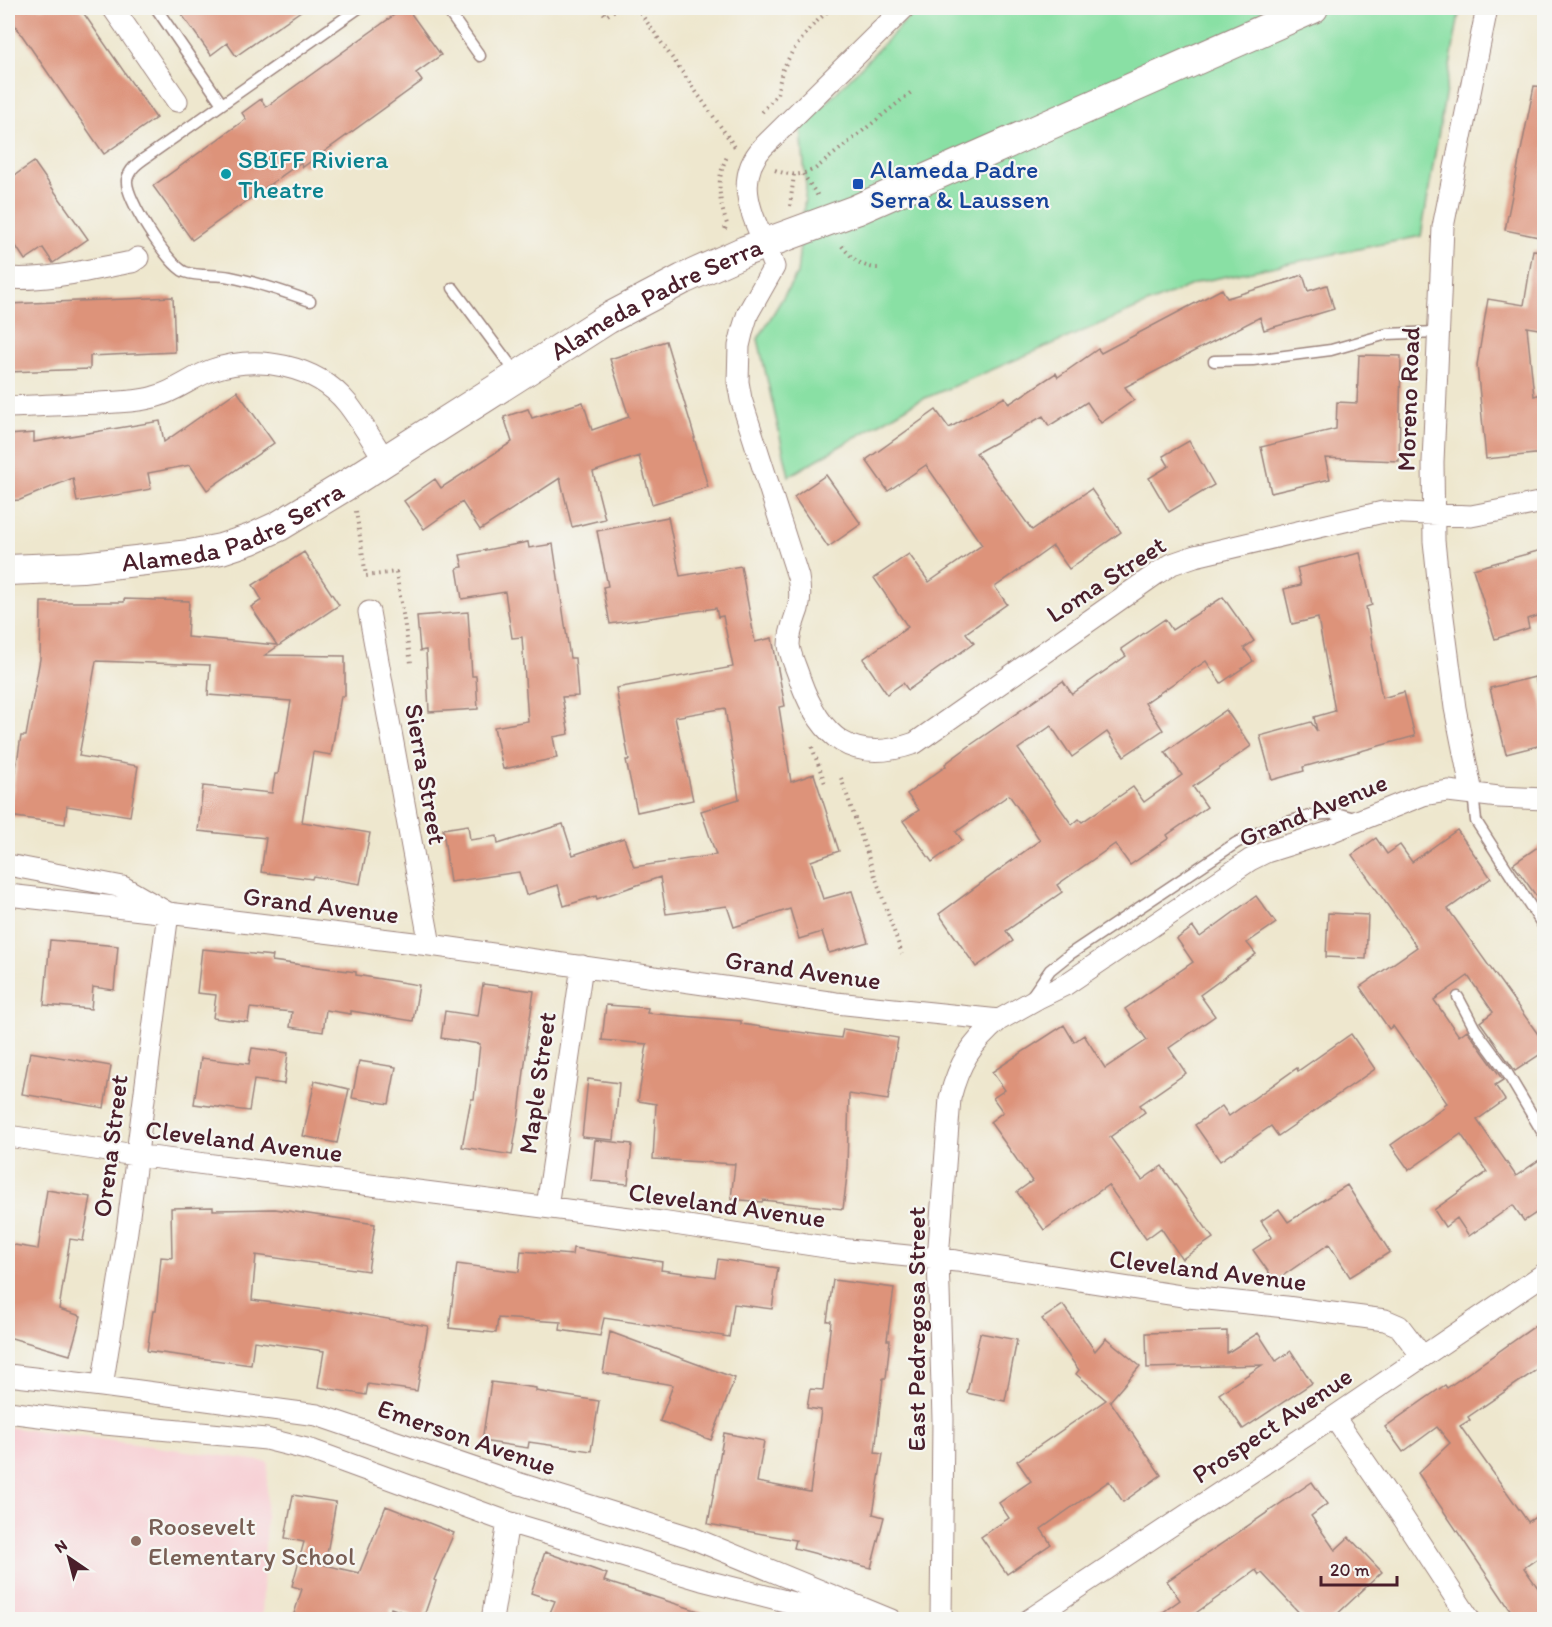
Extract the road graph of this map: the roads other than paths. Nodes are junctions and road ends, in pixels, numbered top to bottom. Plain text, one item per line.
1 (113, 8) edge
2 (156, 8) edge
3 (359, 8) edge
4 (446, 8) edge
5 (904, 8) edge
6 (1313, 8) edge
7 (1487, 8) edge
8 (480, 57) dead end
9 (177, 101) dead end
10 (222, 104) junction
11 (766, 243) junction
12 (138, 258) dead end
13 (8, 278) edge
14 (453, 288) dead end
15 (310, 301) dead end
16 (1437, 332) junction
17 (1214, 361) dead end
18 (517, 375) junction
19 (8, 407) edge
20 (385, 460) junction
21 (1545, 502) edge
22 (1433, 513) junction
23 (8, 570) edge
24 (369, 612) dead end
25 (1473, 793) junction
26 (1545, 799) edge
27 (8, 865) edge
28 (8, 895) edge
29 (168, 913) junction
30 (1545, 927) edge
31 (430, 945) junction
32 (582, 966) junction
33 (1458, 997) dead end
34 (999, 1020) junction
35 (1545, 1135) edge
36 (8, 1136) edge
37 (135, 1155) junction
38 (547, 1207) junction
39 (938, 1259) junction
40 (1545, 1274) edge
41 (1422, 1356) junction
42 (8, 1376) edge
43 (102, 1386) junction
44 (8, 1412) edge
45 (1334, 1417) junction
46 (508, 1522) junction
47 (492, 1620) edge
48 (861, 1620) edge
49 (891, 1620) edge
50 (941, 1620) edge
51 (1029, 1620) edge
52 (1470, 1620) edge

1 - 9 street
2 - 10 lane
3 - 10 lane
4 - 8 lane
5 - 11 street
6 - 11 street, Alameda Padre Serra
7 - 16 street, Moreno Road
10 - 15 lane
11 - 18 street, Alameda Padre Serra
11 - 22 street, Loma Street
12 - 13 street
14 - 18 lane
16 - 17 lane
16 - 22 street, Moreno Road
18 - 20 street, Alameda Padre Serra
19 - 20 street
20 - 23 street, Alameda Padre Serra
21 - 22 street, Loma Street
22 - 25 street, Moreno Road
24 - 31 street, Sierra Street
25 - 26 street, Grand Avenue
25 - 30 lane
25 - 34 street, Grand Avenue
27 - 29 street, Grand Avenue
28 - 29 street
29 - 31 street, Grand Avenue
29 - 37 street, Orena Street
31 - 32 street, Grand Avenue
32 - 34 street, Grand Avenue
32 - 38 street, Maple Street
33 - 35 lane
34 - 39 street, East Pedregosa Street
36 - 37 street, Cleveland Avenue
37 - 38 street, Cleveland Avenue
37 - 43 street, Orena Street
38 - 39 street, Cleveland Avenue
39 - 41 street, Cleveland Avenue
39 - 50 street, East Pedregosa Street
40 - 41 street, Prospect Avenue
41 - 45 street, Prospect Avenue
42 - 43 street, Emerson Avenue
43 - 49 street, Emerson Avenue
44 - 46 street
45 - 51 street, Prospect Avenue
45 - 52 street
46 - 47 street
46 - 48 street

